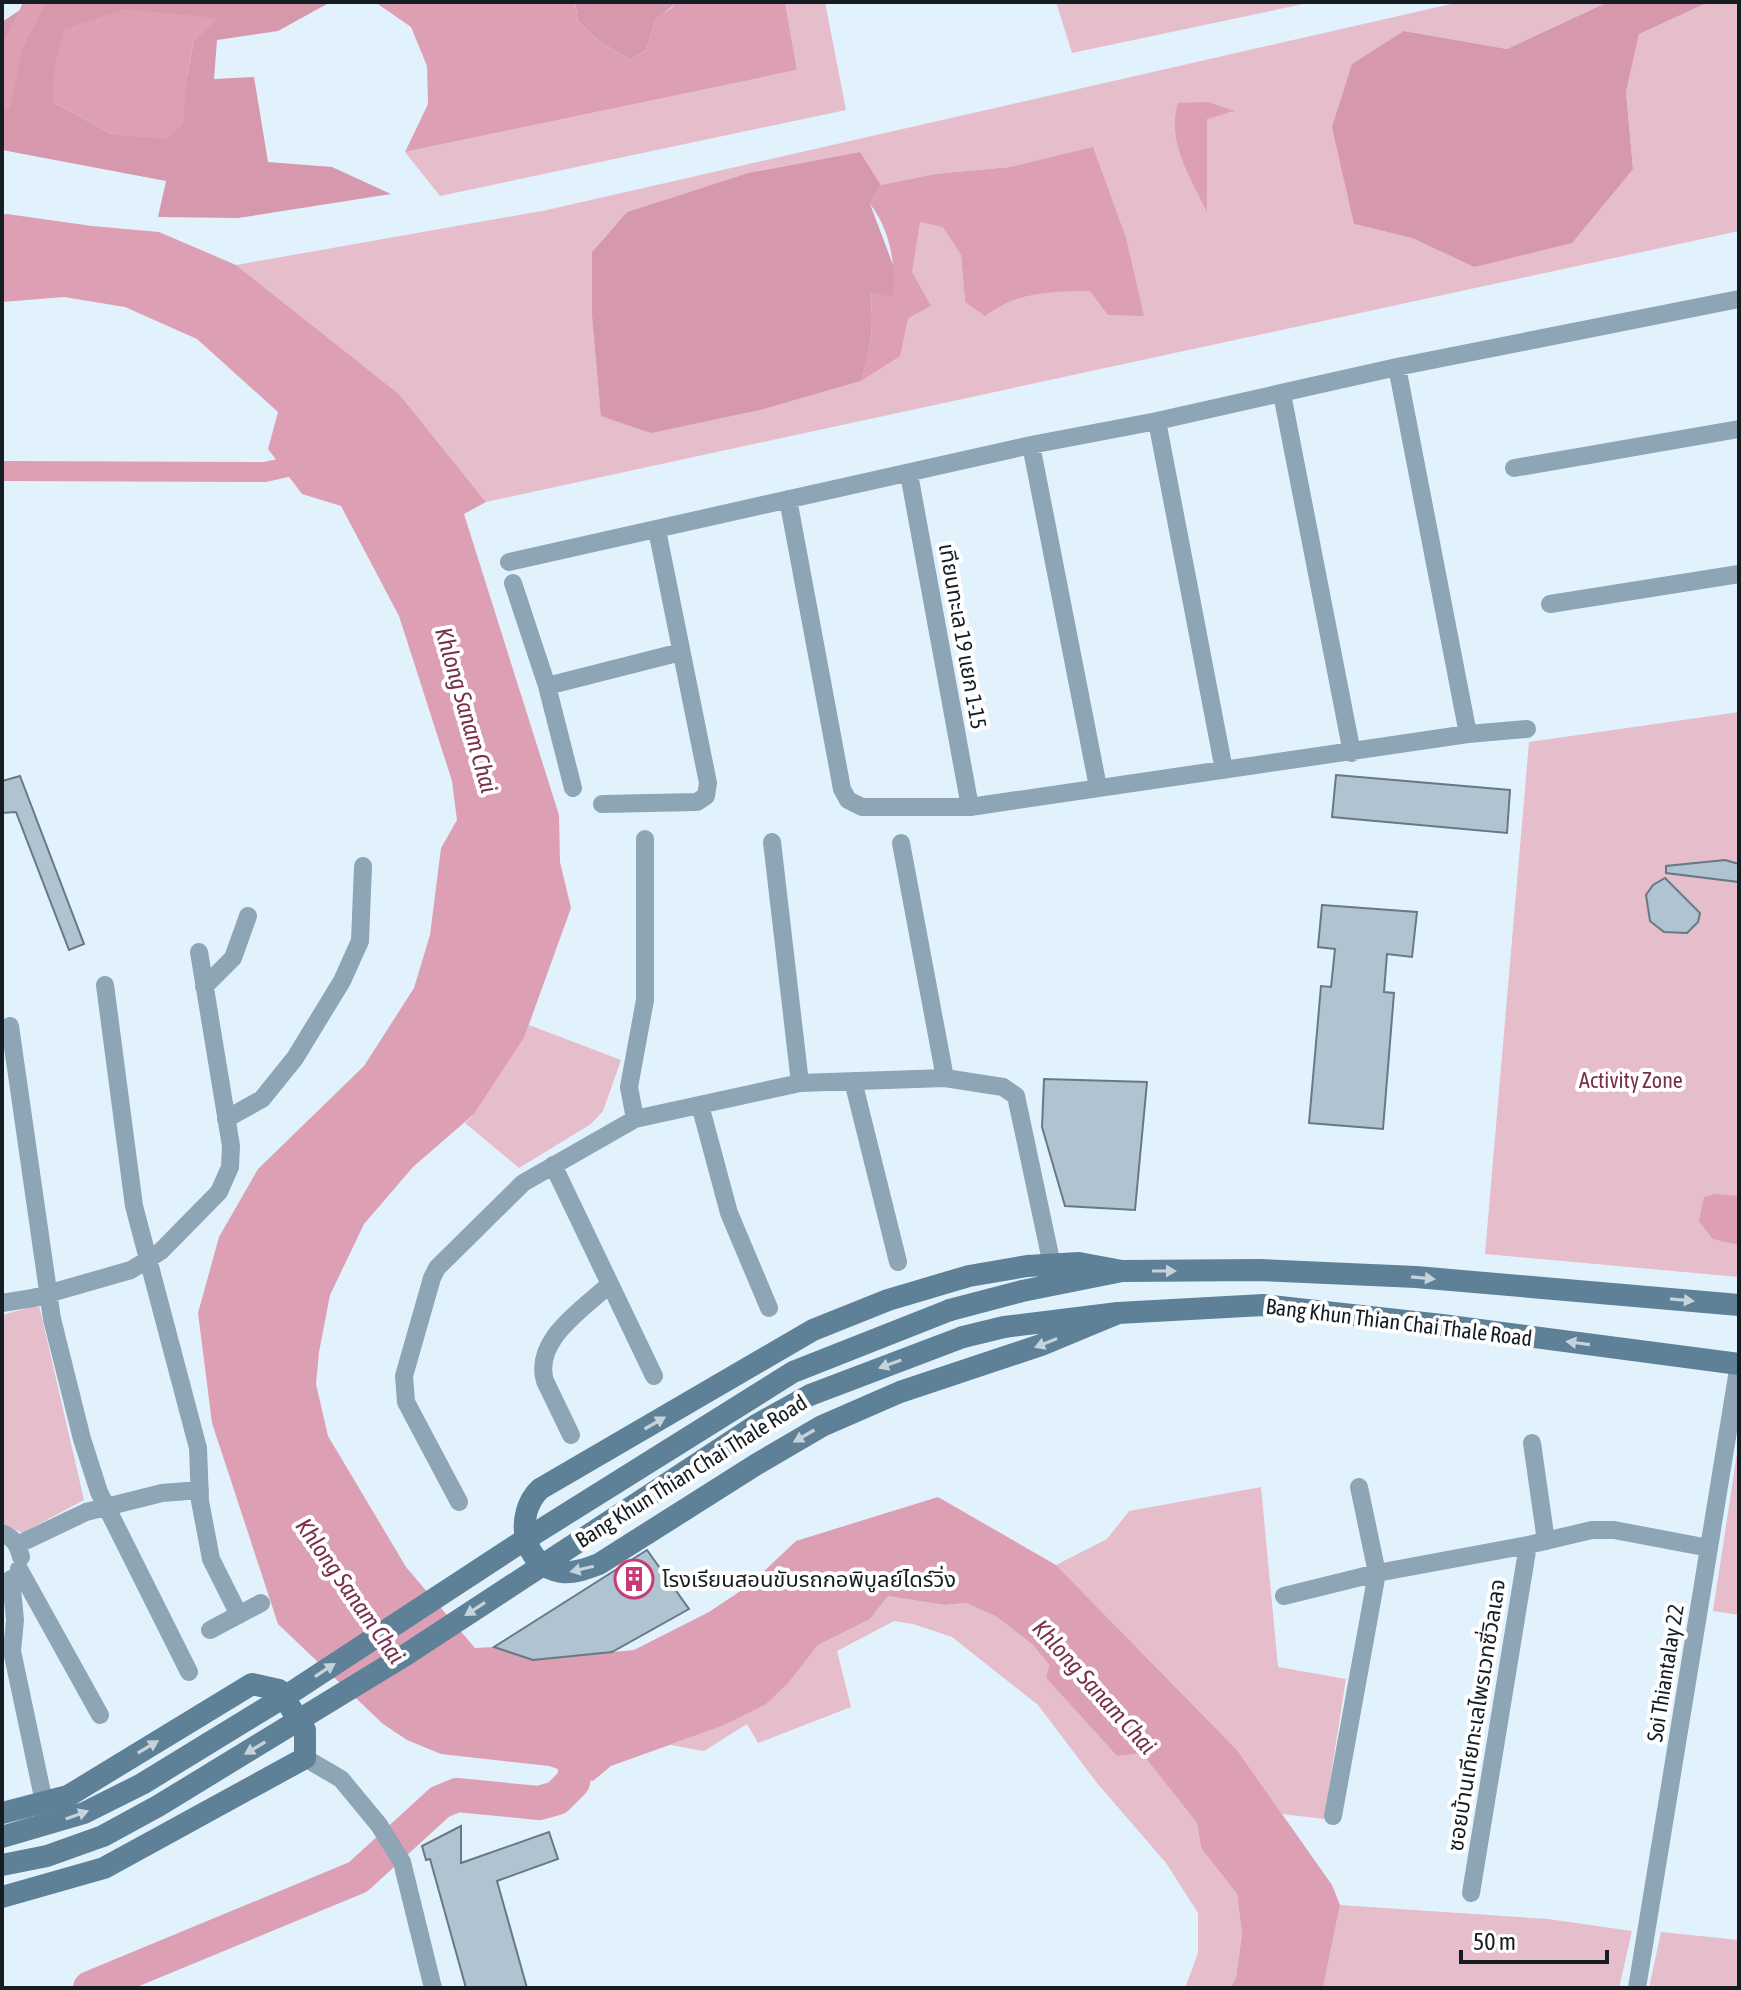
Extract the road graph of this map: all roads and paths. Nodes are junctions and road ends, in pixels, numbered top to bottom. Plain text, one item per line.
1 (1739, 299) edge
2 (1397, 367) junction
3 (1282, 394) junction
4 (1157, 421) junction
5 (1739, 429) edge
6 (1031, 445) junction
7 (1514, 468) dead end
8 (909, 474) junction
9 (788, 499) junction
10 (657, 530) junction
11 (509, 562) dead end
12 (1739, 574) edge
13 (513, 583) dead end
14 (1550, 604) dead end
15 (681, 652) junction
16 (547, 686) junction
17 (1527, 729) dead end
18 (1468, 734) junction
19 (1352, 753) junction
20 (1224, 770) junction
21 (1098, 787) junction
22 (573, 788) dead end
23 (602, 804) dead end
24 (970, 807) junction
25 (645, 839) dead end
26 (772, 842) dead end
27 (901, 843) dead end
28 (363, 866) dead end
29 (248, 916) dead end
30 (199, 952) dead end
31 (105, 985) dead end
32 (204, 987) junction
33 (10, 1026) dead end
34 (945, 1078) junction
35 (853, 1081) junction
36 (800, 1083) junction
37 (700, 1105) junction
38 (226, 1119) junction
39 (635, 1119) junction
40 (553, 1165) junction
41 (148, 1259) junction
42 (898, 1262) dead end
43 (1052, 1265) junction
44 (1122, 1271) junction
45 (610, 1284) junction
46 (49, 1294) junction
47 (2, 1303) edge
48 (1739, 1305) edge
49 (769, 1308) dead end
50 (1118, 1313) junction
51 (1739, 1364) edge
52 (654, 1376) dead end
53 (571, 1435) dead end
54 (1532, 1443) dead end
55 (1359, 1487) dead end
56 (200, 1490) junction
57 (459, 1502) dead end
58 (107, 1507) junction
59 (2, 1533) edge
60 (1537, 1543) junction
61 (17, 1545) junction
62 (1709, 1548) junction
63 (1377, 1573) junction
64 (11, 1577) edge
65 (1284, 1596) dead end
66 (261, 1603) dead end
67 (239, 1615) junction
68 (210, 1630) dead end
69 (7, 1645) edge
70 (189, 1672) dead end
71 (100, 1715) dead end
72 (305, 1758) junction
73 (44, 1802) junction
74 (2, 1813) edge
75 (1333, 1816) dead end
76 (2, 1837) edge
77 (2, 1865) edge
78 (1471, 1893) dead end
79 (2, 1897) edge
80 (433, 1988) edge
81 (1637, 1988) edge

1 - 2 street
2 - 3 street
2 - 18 street
3 - 4 street
3 - 19 street
4 - 6 street
4 - 20 street
5 - 7 street
6 - 8 street
6 - 21 street
8 - 9 street
8 - 24 street, เทียนทะเล 19 แยก 1-15
9 - 10 street
9 - 24 street
10 - 11 street
10 - 15 street
12 - 14 street
13 - 16 street
15 - 16 street
15 - 23 street
16 - 22 street
17 - 18 street
18 - 19 street
19 - 20 street
20 - 21 street
21 - 24 street
25 - 39 street
26 - 36 street
27 - 34 street
28 - 38 street
29 - 32 street
30 - 32 street
31 - 41 street
32 - 38 street
33 - 46 street
34 - 35 street
34 - 43 street
35 - 36 street
35 - 42 street
36 - 37 street
37 - 39 street
37 - 49 street
38 - 41 street
39 - 40 street
40 - 45 street
40 - 57 street
41 - 46 street
41 - 56 street
43 - 44 main road
50 -> 43 main road
44 -> 48 main road, Bang Khun Thian Chai Thale Road
76 -> 44 main road, Bang Khun Thian Chai Thale Road, bridge
45 - 52 street
45 - 53 street
46 - 47 street
46 - 58 street
51 -> 50 main road, Bang Khun Thian Chai Thale Road
50 -> 77 main road, Bang Khun Thian Chai Thale Road, bridge
51 - 62 street, Soi Thiantalay 22
54 - 60 street, ซอยบ้านเทียทะเลไพรเวทซี่วิลเลจ
55 - 63 street
56 - 58 street
56 - 67 street
58 - 61 street
58 - 70 street
59 - 61 street
60 - 62 street, ซอยบ้านเทียทะเลไพรเวทซี่วิลเลจ
60 - 63 street, ซอยบ้านเทียทะเลไพรเวทซี่วิลเลจ
60 - 78 street, ซอยบ้านเทียทะเลไพรเวทซี่วิลเลจ
61 - 64 street
62 - 81 street, Soi Thiantalay 22
63 - 65 street, ซอยบ้านเทียทะเลไพรเวทซี่วิลเลจ
63 - 75 street
64 - 69 street
64 - 71 street
66 - 67 street
67 - 68 street
69 - 73 street
73 -> 72 main road
72 - 79 main road
72 - 80 street
73 - 74 main road

